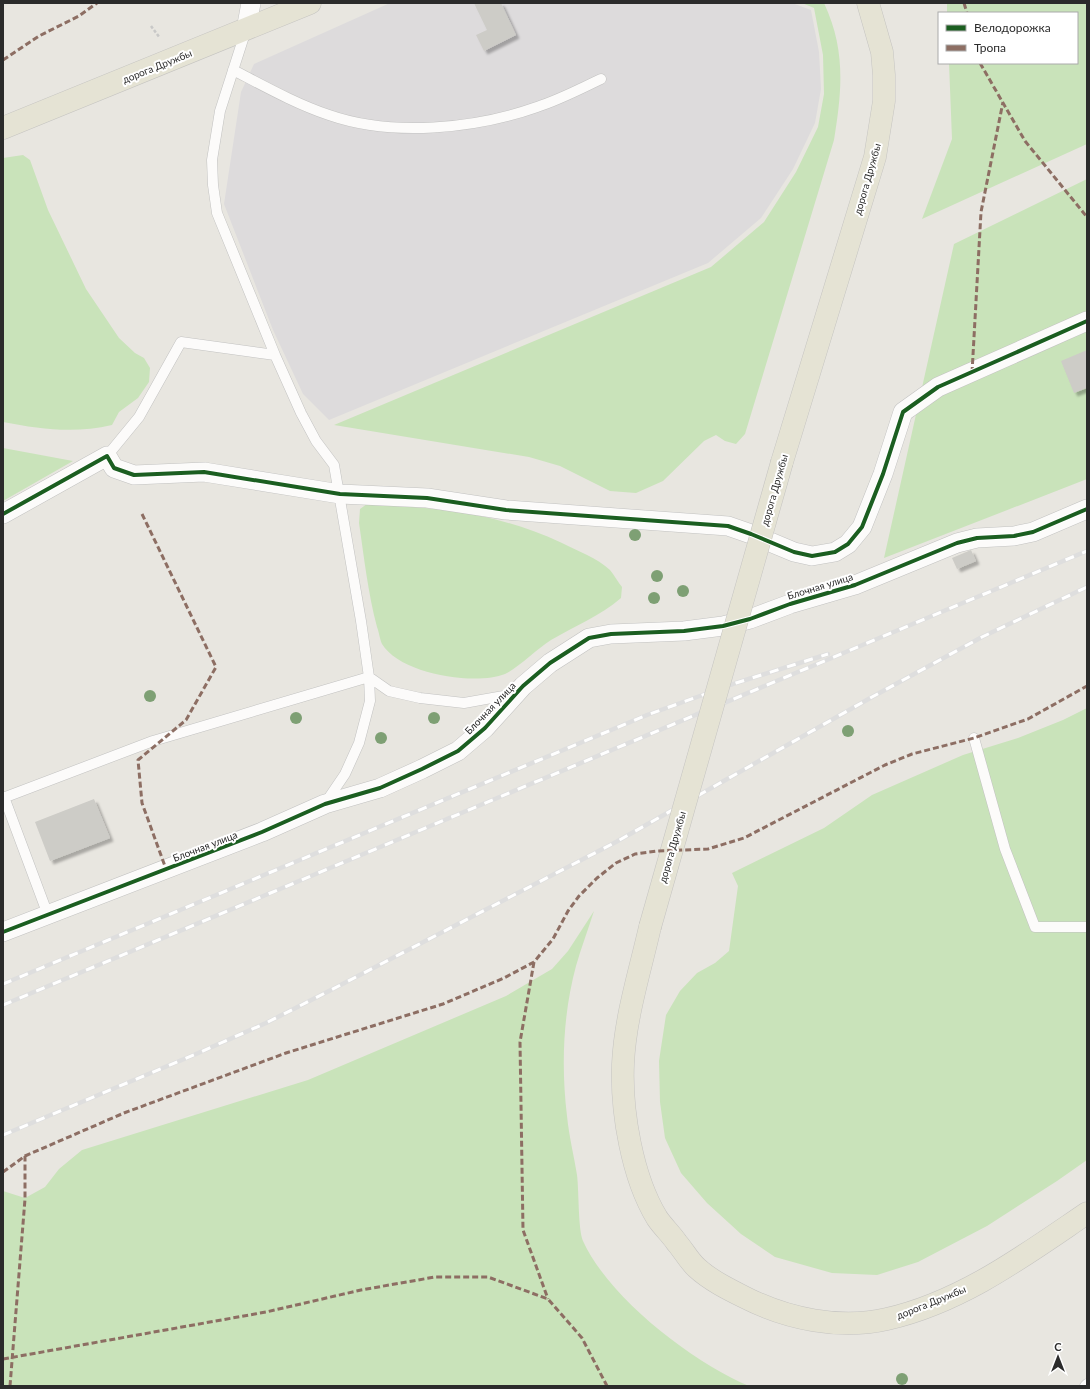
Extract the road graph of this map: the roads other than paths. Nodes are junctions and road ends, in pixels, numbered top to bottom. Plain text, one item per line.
1 (251, 3) edge
2 (310, 3) edge
3 (868, 3) edge
4 (246, 30) junction
5 (233, 70) junction
6 (601, 79) dead end
7 (3, 128) edge
8 (1087, 321) edge
9 (274, 355) junction
10 (107, 456) junction
11 (340, 494) junction
12 (1087, 509) edge
13 (3, 514) edge
14 (369, 677) junction
15 (516, 694) junction
16 (974, 738) dead end
17 (3, 798) edge
18 (325, 804) junction
19 (48, 915) junction
20 (1087, 927) edge
21 (3, 932) edge
22 (1087, 1213) edge

1 - 4 street
2 - 4 main road, дорога Дружбы
3 - 22 main road, дорога Дружбы, bridge
4 - 5 lane
4 - 7 main road, дорога Дружбы
5 - 6 lane
5 - 9 lane
8 - 11 street
9 - 10 lane
9 - 11 lane
10 - 11 street
10 - 13 street
11 - 14 lane
12 - 15 street, Блочная улица
14 - 15 lane
14 - 17 lane
14 - 18 lane
15 - 18 street, Блочная улица
16 - 20 lane
17 - 19 lane
18 - 19 street, Блочная улица
19 - 21 street, Блочная улица

